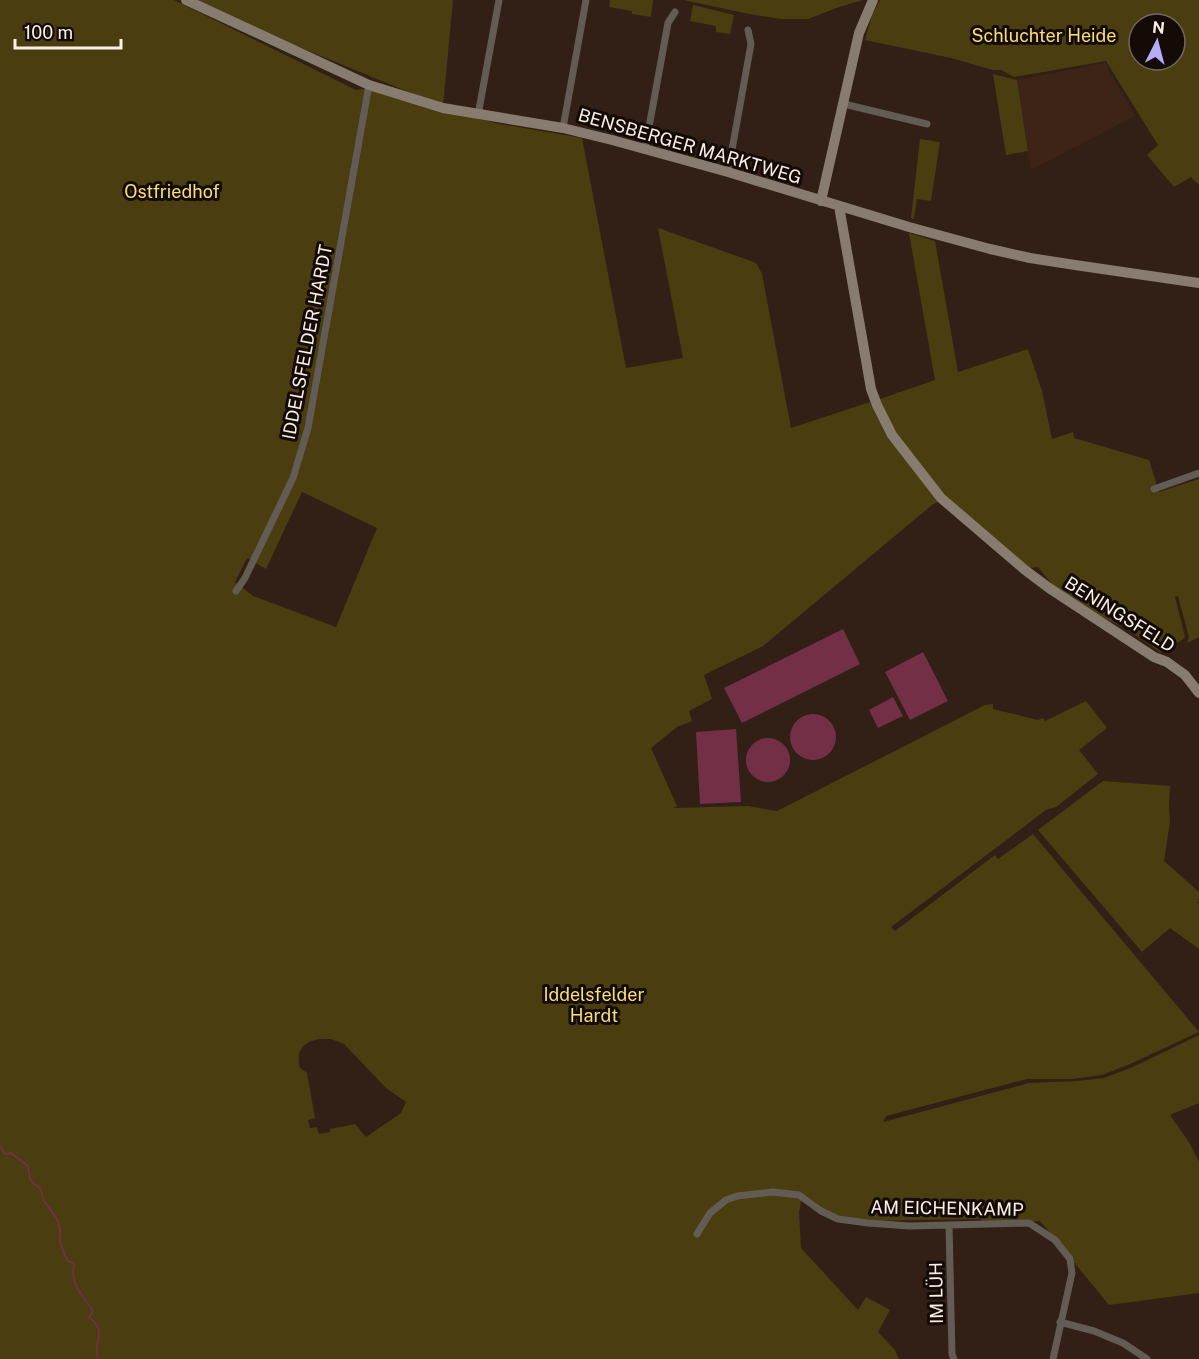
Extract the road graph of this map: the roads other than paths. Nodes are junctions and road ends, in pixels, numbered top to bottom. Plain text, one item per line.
1 (186, 0) edge
2 (499, 0) edge
3 (586, 0) edge
4 (873, 0) edge
5 (675, 12) dead end
6 (748, 30) dead end
7 (369, 86) junction
8 (844, 104) junction
9 (478, 115) junction
10 (927, 124) dead end
11 (563, 128) junction
12 (645, 149) junction
13 (728, 172) junction
14 (822, 201) junction
15 (839, 206) junction
16 (1199, 283) edge
17 (1199, 473) edge
18 (1155, 489) dead end
19 (236, 591) dead end
20 (1199, 693) edge
21 (949, 1225) junction
22 (697, 1234) dead end
23 (1060, 1322) junction
24 (954, 1359) edge
25 (1053, 1359) edge
26 (1148, 1359) edge

1 - 7 street, BENSBERGER MARKTWEG
2 - 9 street
3 - 11 street
4 - 8 street
5 - 12 street
6 - 13 street
7 - 9 street, BENSBERGER MARKTWEG
7 - 19 street, IDDELSFELDER HARDT
8 - 10 street
8 - 14 street
9 - 11 street, BENSBERGER MARKTWEG
11 - 12 street, BENSBERGER MARKTWEG
12 - 13 street, BENSBERGER MARKTWEG
13 - 14 street, BENSBERGER MARKTWEG
14 - 15 street, BENSBERGER MARKTWEG
15 - 16 street, BENSBERGER MARKTWEG
15 - 20 street, BENINGSFELD
17 - 18 street
21 - 22 street, AM EICHENKAMP
21 - 23 street, AM EICHENKAMP
21 - 24 street, IM LÜH
23 - 25 street, AM EICHENKAMP
23 - 26 street

